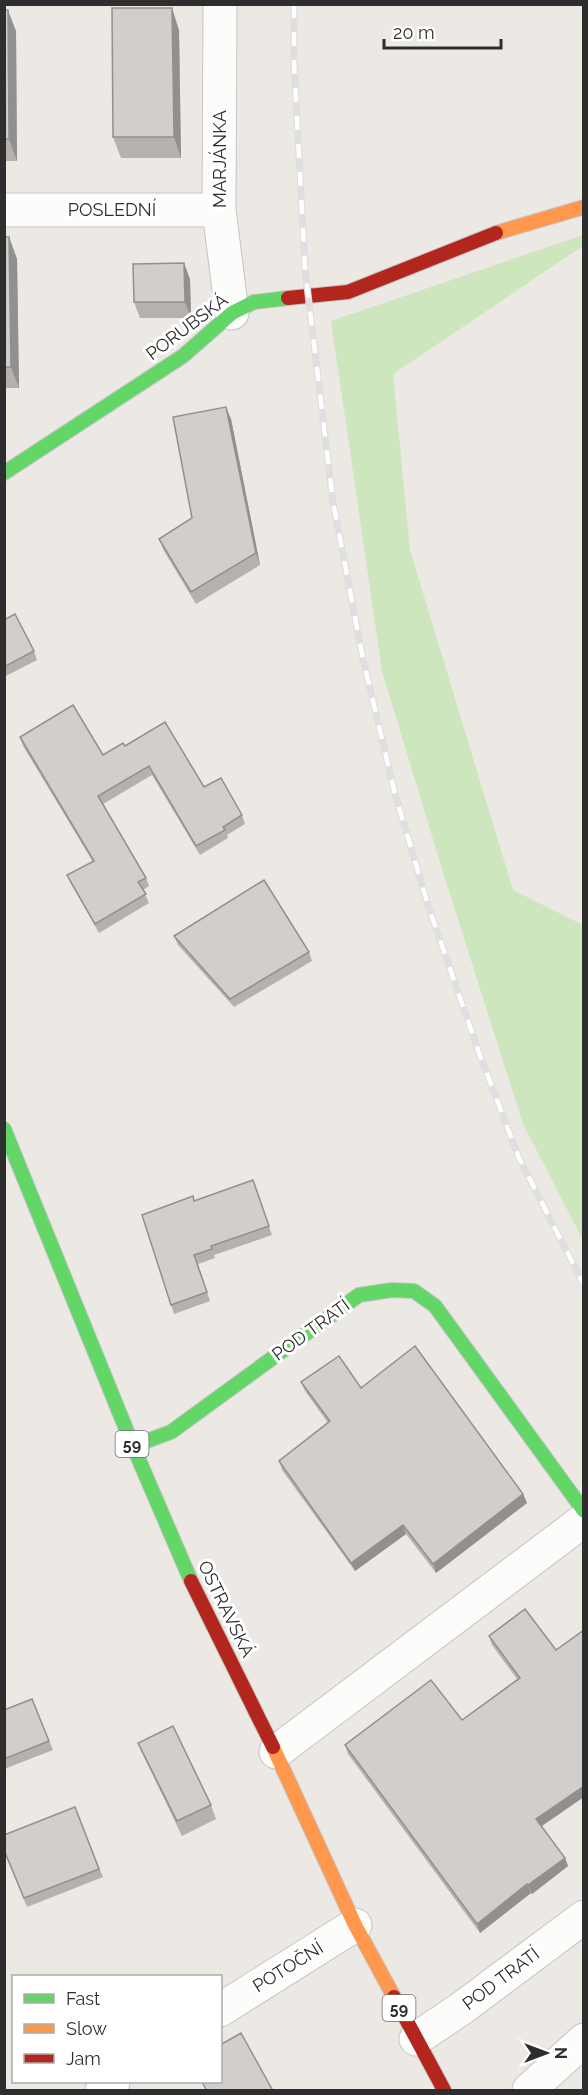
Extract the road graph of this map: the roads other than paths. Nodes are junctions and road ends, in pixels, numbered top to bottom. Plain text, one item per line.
1 (220, 4) edge
2 (584, 207) edge
3 (4, 210) edge
4 (219, 210) junction
5 (232, 313) junction
6 (4, 473) edge
7 (4, 1130) edge
8 (133, 1446) junction
9 (584, 1511) edge
10 (584, 1520) edge
11 (276, 1752) junction
12 (584, 1917) edge
13 (355, 1925) junction
14 (222, 2009) edge
15 (416, 2039) junction
16 (584, 2040) edge
17 (444, 2091) edge
18 (529, 2091) edge

1 - 4 street, MARJÁNKA
2 - 5 street, PORUBSKÁ
3 - 4 street, POSLEDNÍ
4 - 5 street, MARJÁNKA
5 - 6 street, PORUBSKÁ
7 - 8 street, OSTRAVSKÁ / 59
8 - 9 street, POD TRATÍ
8 - 11 street, OSTRAVSKÁ / 59
10 - 11 street
11 - 13 street, OSTRAVSKÁ / 59
12 - 15 street, POD TRATÍ
13 - 14 street, POTOČNÍ
13 - 15 street, OSTRAVSKÁ / 59
15 - 17 street, OSTRAVSKÁ / 59
16 - 18 street

